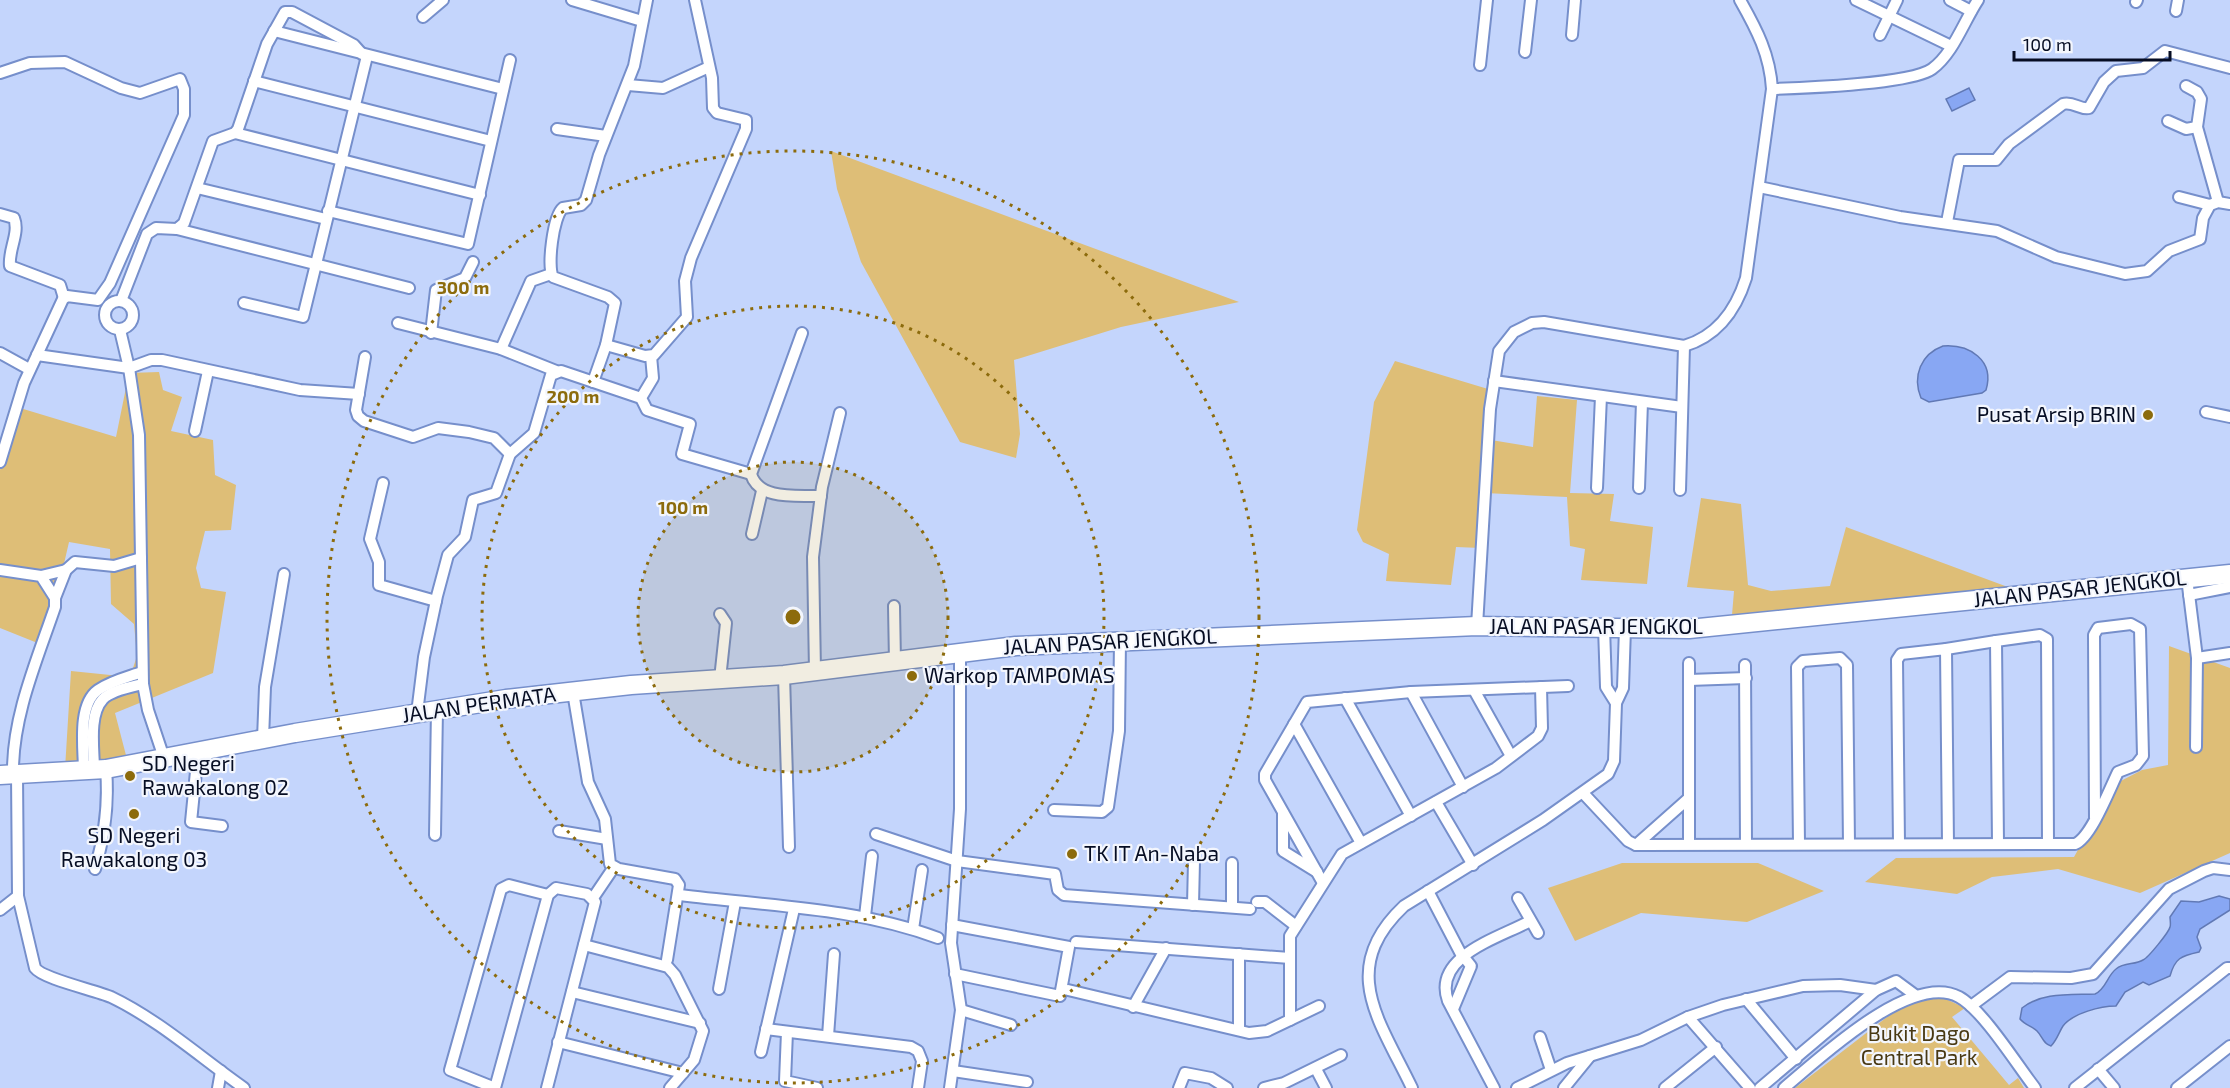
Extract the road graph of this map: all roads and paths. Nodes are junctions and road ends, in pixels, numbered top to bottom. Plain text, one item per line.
1 (443, 0) edge
2 (572, 0) edge
3 (647, 0) edge
4 (695, 0) edge
5 (1487, 0) edge
6 (1531, 0) edge
7 (1575, 0) edge
8 (1740, 0) edge
9 (1856, 0) edge
10 (1896, 0) edge
11 (1950, 0) edge
12 (1978, 0) edge
13 (1971, 11) junction
14 (1889, 16) junction
15 (423, 17) dead end
16 (642, 21) junction
17 (274, 31) junction
18 (1572, 35) dead end
19 (1880, 35) dead end
20 (1951, 46) junction
21 (1525, 52) dead end
22 (365, 55) junction
23 (510, 60) dead end
24 (1480, 65) dead end
25 (709, 67) junction
26 (2230, 68) edge
27 (0, 73) edge
28 (254, 81) junction
29 (628, 85) junction
30 (2186, 86) dead end
31 (502, 89) junction
32 (1772, 89) junction
33 (354, 105) junction
34 (2168, 121) dead end
35 (2197, 127) junction
36 (557, 129) dead end
37 (235, 133) junction
38 (606, 136) junction
39 (491, 141) junction
40 (341, 161) junction
41 (1759, 187) junction
42 (197, 188) junction
43 (480, 195) junction
44 (2179, 197) dead end
45 (2214, 203) junction
46 (2230, 204) edge
47 (0, 214) edge
48 (327, 215) junction
49 (1947, 222) junction
50 (177, 229) junction
51 (472, 262) dead end
52 (315, 264) junction
53 (550, 274) junction
54 (409, 288) dead end
55 (64, 298) junction
56 (121, 301) junction
57 (243, 303) dead end
58 (398, 323) dead end
59 (120, 330) junction
60 (431, 333) junction
61 (802, 333) dead end
62 (606, 345) junction
63 (1684, 346) junction
64 (501, 350) junction
65 (0, 354) edge
66 (37, 354) junction
67 (651, 356) junction
68 (365, 357) dead end
69 (129, 368) junction
70 (29, 369) junction
71 (208, 371) junction
72 (556, 371) junction
73 (1494, 381) junction
74 (593, 382) junction
75 (359, 394) junction
76 (1601, 396) junction
77 (641, 398) junction
78 (1642, 402) junction
79 (1683, 407) junction
80 (2206, 412) dead end
81 (840, 413) dead end
82 (2230, 417) edge
83 (195, 431) dead end
84 (510, 454) junction
85 (0, 462) edge
86 (751, 474) junction
87 (383, 483) dead end
88 (1597, 488) dead end
89 (1639, 488) dead end
90 (1680, 490) dead end
91 (762, 491) junction
92 (821, 496) junction
93 (752, 534) dead end
94 (141, 558) junction
95 (0, 570) edge
96 (66, 570) junction
97 (284, 574) dead end
98 (2230, 574) edge
99 (41, 576) junction
100 (2188, 586) junction
101 (2230, 587) edge
102 (55, 598) junction
103 (436, 601) junction
104 (894, 606) dead end
105 (720, 614) dead end
106 (1477, 626) junction
107 (1604, 627) junction
108 (1625, 628) junction
109 (1120, 639) junction
110 (1996, 641) junction
111 (1946, 649) junction
112 (2230, 653) edge
113 (960, 654) junction
114 (2197, 658) junction
115 (895, 662) junction
116 (1689, 663) dead end
117 (1745, 665) dead end
118 (814, 671) junction
119 (142, 672) junction
120 (784, 675) junction
121 (1746, 678) junction
122 (720, 679) junction
123 (1689, 680) junction
124 (143, 684) junction
125 (1568, 686) dead end
126 (1541, 687) junction
127 (1474, 690) junction
128 (573, 692) junction
129 (1411, 692) junction
130 (1345, 698) junction
131 (1616, 703) junction
132 (437, 709) junction
133 (417, 713) junction
134 (1294, 724) junction
135 (262, 739) junction
136 (2196, 747) dead end
137 (198, 751) junction
138 (1512, 756) junction
139 (164, 758) junction
140 (95, 770) junction
141 (7, 772) edge
142 (2118, 772) junction
143 (2095, 776) junction
144 (1463, 787) junction
145 (1583, 794) junction
146 (1689, 798) junction
147 (1436, 802) junction
148 (1054, 810) dead end
149 (1283, 812) junction
150 (1411, 816) junction
151 (2095, 818) junction
152 (222, 826) dead end
153 (559, 831) dead end
154 (876, 834) dead end
155 (435, 835) dead end
156 (607, 839) junction
157 (1361, 843) junction
158 (1998, 843) junction
159 (2048, 843) junction
160 (1636, 844) junction
161 (1689, 844) junction
162 (1746, 844) junction
163 (1799, 844) junction
164 (1850, 844) junction
165 (1899, 844) junction
166 (1948, 844) junction
167 (789, 847) dead end
168 (872, 856) dead end
169 (957, 861) junction
170 (1194, 861) dead end
171 (1232, 863) dead end
172 (1473, 865) junction
173 (614, 867) junction
174 (95, 869) dead end
175 (922, 870) dead end
176 (2230, 870) edge
177 (1317, 872) junction
178 (1323, 883) junction
179 (1428, 891) junction
180 (548, 895) junction
181 (680, 895) junction
182 (18, 896) junction
183 (593, 898) junction
184 (1518, 898) dead end
185 (735, 902) junction
186 (1193, 905) junction
187 (1232, 907) junction
188 (794, 909) junction
189 (0, 910) edge
190 (865, 916) junction
191 (1530, 921) junction
192 (952, 926) junction
193 (1296, 926) junction
194 (914, 929) junction
195 (1538, 933) dead end
196 (938, 938) dead end
197 (1076, 942) dead end
198 (584, 945) junction
199 (1166, 948) junction
200 (834, 954) dead end
201 (1239, 954) junction
202 (1462, 956) junction
203 (1290, 958) junction
204 (667, 960) dead end
205 (2230, 968) edge
206 (955, 974) junction
207 (719, 989) dead end
208 (1068, 990) dead end
209 (1876, 990) junction
210 (572, 993) junction
211 (1915, 995) junction
212 (1746, 999) junction
213 (1319, 1006) dead end
214 (1971, 1006) junction
215 (1133, 1007) junction
216 (1453, 1009) junction
217 (961, 1010) junction
218 (1688, 1017) junction
219 (1290, 1020) junction
220 (700, 1023) junction
221 (1011, 1025) dead end
222 (766, 1029) junction
223 (1239, 1030) junction
224 (788, 1032) junction
225 (828, 1036) junction
226 (1540, 1037) dead end
227 (558, 1042) junction
228 (2230, 1046) edge
229 (1716, 1047) junction
230 (761, 1052) dead end
231 (1341, 1055) dead end
232 (1590, 1056) junction
233 (1796, 1059) junction
234 (1316, 1069) junction
235 (1551, 1070) junction
236 (2098, 1070) junction
237 (221, 1071) junction
238 (953, 1071) junction
239 (683, 1073) junction
240 (1027, 1082) dead end
241 (218, 1088) edge
242 (244, 1088) edge
243 (495, 1088) edge
244 (547, 1088) edge
245 (670, 1088) edge
246 (817, 1088) edge
247 (918, 1088) edge
248 (950, 1088) edge
249 (1179, 1088) edge
250 (1226, 1088) edge
251 (1238, 1088) edge
252 (1264, 1088) edge
253 (1326, 1088) edge
254 (1412, 1088) edge
255 (1494, 1088) edge
256 (1517, 1088) edge
257 (1564, 1088) edge
258 (1665, 1088) edge
259 (1750, 1088) edge
260 (1760, 1088) edge
261 (1784, 1088) edge
262 (2036, 1088) edge
263 (2075, 1088) edge
264 (2114, 1088) edge
265 (2177, 1088) edge

1 - 15 street
2 - 16 street
3 - 16 street
4 - 25 street
5 - 24 street
6 - 21 street
7 - 18 street
8 - 32 street
9 - 14 street
10 - 14 street
11 - 13 street
12 - 13 street
13 - 20 street
14 - 19 street
14 - 20 street
16 - 29 street
17 - 22 street
17 - 22 street
17 - 28 street
20 - 32 street
22 - 31 street
22 - 33 street
23 - 31 street
25 - 29 street
25 - 67 street
26 - 49 street
27 - 55 street
28 - 33 street
28 - 37 street
29 - 38 street
30 - 35 street
31 - 39 street
32 - 41 street
33 - 39 street
33 - 40 street
34 - 35 street
35 - 45 street
36 - 38 street
37 - 40 street
37 - 42 street
38 - 53 street
39 - 43 street
40 - 43 street
40 - 48 street
41 - 49 street
41 - 63 street
42 - 48 street
42 - 50 street
43 - 48 street
44 - 45 street
45 - 46 street
45 - 49 street
47 - 55 street
48 - 52 street
50 - 52 street
50 - 56 street
51 - 60 street
52 - 54 street
52 - 57 street
53 - 62 street
53 - 64 street
55 - 66 street
56 - 59 street
56 - 59 street
58 - 60 street
59 - 69 street
60 - 64 street
61 - 86 street
62 - 67 street
62 - 74 street
63 - 73 street
63 - 79 street
64 - 72 street
65 - 70 street
66 - 69 street
66 - 70 street
67 - 77 street
68 - 75 street
69 - 71 street
69 - 94 street
70 - 85 street
71 - 75 street
71 - 83 street
72 - 74 street
72 - 84 street
73 - 76 street
73 - 106 street
74 - 77 street
75 - 84 street
76 - 78 street
76 - 88 street
77 - 86 street
78 - 79 street
78 - 89 street
79 - 90 street
80 - 82 street
81 - 92 street
84 - 103 street
86 - 91 street
87 - 103 street
91 - 92 street
91 - 93 street
92 - 118 street
94 - 96 street
94 - 119 street
95 - 99 street
96 - 99 street
96 - 102 street
97 - 135 street
98 - 100 main road, JALAN PASAR JENGKOL
99 - 102 street
100 - 101 street
100 - 108 main road, JALAN PASAR JENGKOL
100 - 114 street
102 - 141 street
103 - 133 street
104 - 115 street
105 - 122 street
106 - 107 main road, JALAN PASAR JENGKOL
106 - 109 main road, JALAN PASAR JENGKOL
107 - 108 main road, JALAN PASAR JENGKOL
107 - 131 street
108 - 131 street
109 - 113 main road, JALAN PASAR JENGKOL
109 - 148 street
110 - 111 street
110 - 158 street
110 - 159 street
111 - 165 street
111 - 166 street
112 - 114 street
113 - 115 main road, JALAN PERMATA
113 - 169 street
114 - 136 street
115 - 118 main road, JALAN PERMATA
116 - 123 street
117 - 121 street
118 - 120 main road, JALAN PERMATA
119 - 124 street
119 - 140 street
120 - 122 main road, JALAN PERMATA
120 - 167 street
121 - 123 street
121 - 162 street
122 - 128 main road, JALAN PERMATA
123 - 146 street
124 - 139 street
124 - 140 street
125 - 126 street
126 - 127 street
126 - 138 street
127 - 129 street
127 - 138 street
128 - 132 main road, JALAN PERMATA
128 - 156 street
129 - 130 street
129 - 144 street
130 - 134 street
130 - 150 street
131 - 145 street
132 - 133 main road, JALAN PERMATA
132 - 155 street
133 - 135 main road, JALAN PERMATA
134 - 149 street
134 - 157 street
135 - 137 main road, JALAN PERMATA
137 - 139 main road, JALAN PERMATA
137 - 152 street
138 - 144 street
139 - 140 main road, JALAN PERMATA
140 - 141 main road, JALAN PERMATA
140 - 174 street
141 - 182 street
142 - 143 street
142 - 143 street
142 - 151 street
143 - 151 street
144 - 147 street
145 - 160 street
145 - 172 street
146 - 160 street
146 - 161 street
147 - 150 street
147 - 172 street
149 - 177 street
149 - 177 street
150 - 157 street
151 - 159 street
153 - 156 street
154 - 169 street
156 - 173 street
157 - 178 street
158 - 159 street
158 - 166 street
160 - 161 street
161 - 162 street
162 - 163 street
163 - 164 street
163 - 164 street
164 - 165 street
165 - 166 street
168 - 190 street
169 - 186 street
169 - 192 street
170 - 186 street
171 - 187 street
172 - 179 street
173 - 181 street
173 - 183 street
175 - 194 street
176 - 214 street
177 - 178 street
178 - 193 street
179 - 202 street
179 - 254 street
180 - 183 street
180 - 243 street
180 - 243 street
181 - 185 street
181 - 204 street
182 - 189 street
182 - 237 street
183 - 198 street
184 - 191 street
185 - 188 street
185 - 207 street
186 - 187 street
187 - 193 street
188 - 190 street
188 - 222 street
190 - 194 street
191 - 195 street
191 - 202 street
192 - 206 street
192 - 206 street
193 - 203 street
194 - 196 street
197 - 199 street
198 - 210 street
198 - 220 street
199 - 201 street
199 - 215 street
200 - 225 street
201 - 203 street
201 - 223 street
202 - 216 street
202 - 216 street
203 - 219 street
205 - 236 street
206 - 217 street
208 - 215 street
209 - 211 street
209 - 212 street
209 - 233 street
210 - 220 street
210 - 227 street
211 - 214 street
211 - 261 street
212 - 218 street
212 - 233 street
213 - 219 street
214 - 262 street
215 - 223 street
216 - 255 street
217 - 221 street
217 - 238 street
218 - 229 street
218 - 232 street
219 - 223 street
220 - 239 street
222 - 224 street
222 - 230 street
224 - 225 street
224 - 246 street
225 - 247 street
226 - 235 street
227 - 239 street
227 - 244 street
228 - 265 street
229 - 258 street
229 - 259 street
231 - 234 street
232 - 235 street
232 - 257 street
233 - 260 street
234 - 252 street
234 - 253 street
235 - 256 street
236 - 263 street
236 - 264 street
237 - 241 street
237 - 242 street
238 - 240 street
238 - 248 street
239 - 245 street
249 - 250 street
250 - 251 street

